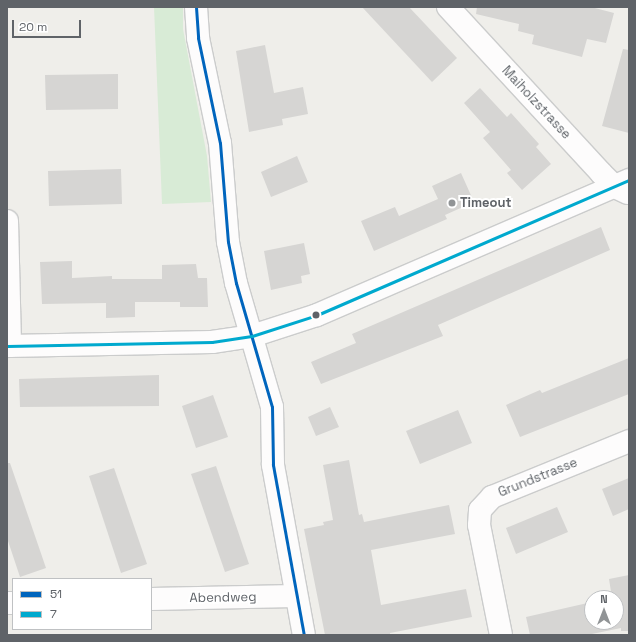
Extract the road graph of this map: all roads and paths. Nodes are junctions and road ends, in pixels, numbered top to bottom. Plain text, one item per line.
1 (196, 7) edge
2 (448, 7) edge
3 (624, 187) edge
4 (7, 221) edge
5 (252, 336) junction
6 (8, 346) edge
7 (629, 441) edge
8 (295, 596) junction
9 (152, 599) edge
10 (304, 635) edge
11 (501, 635) edge

1 - 5 street
2 - 3 street, Maiholzstrasse
3 - 5 street
4 - 6 street
5 - 6 street
5 - 8 street
7 - 11 street, Grundstrasse
8 - 9 street, Abendweg
8 - 10 street

